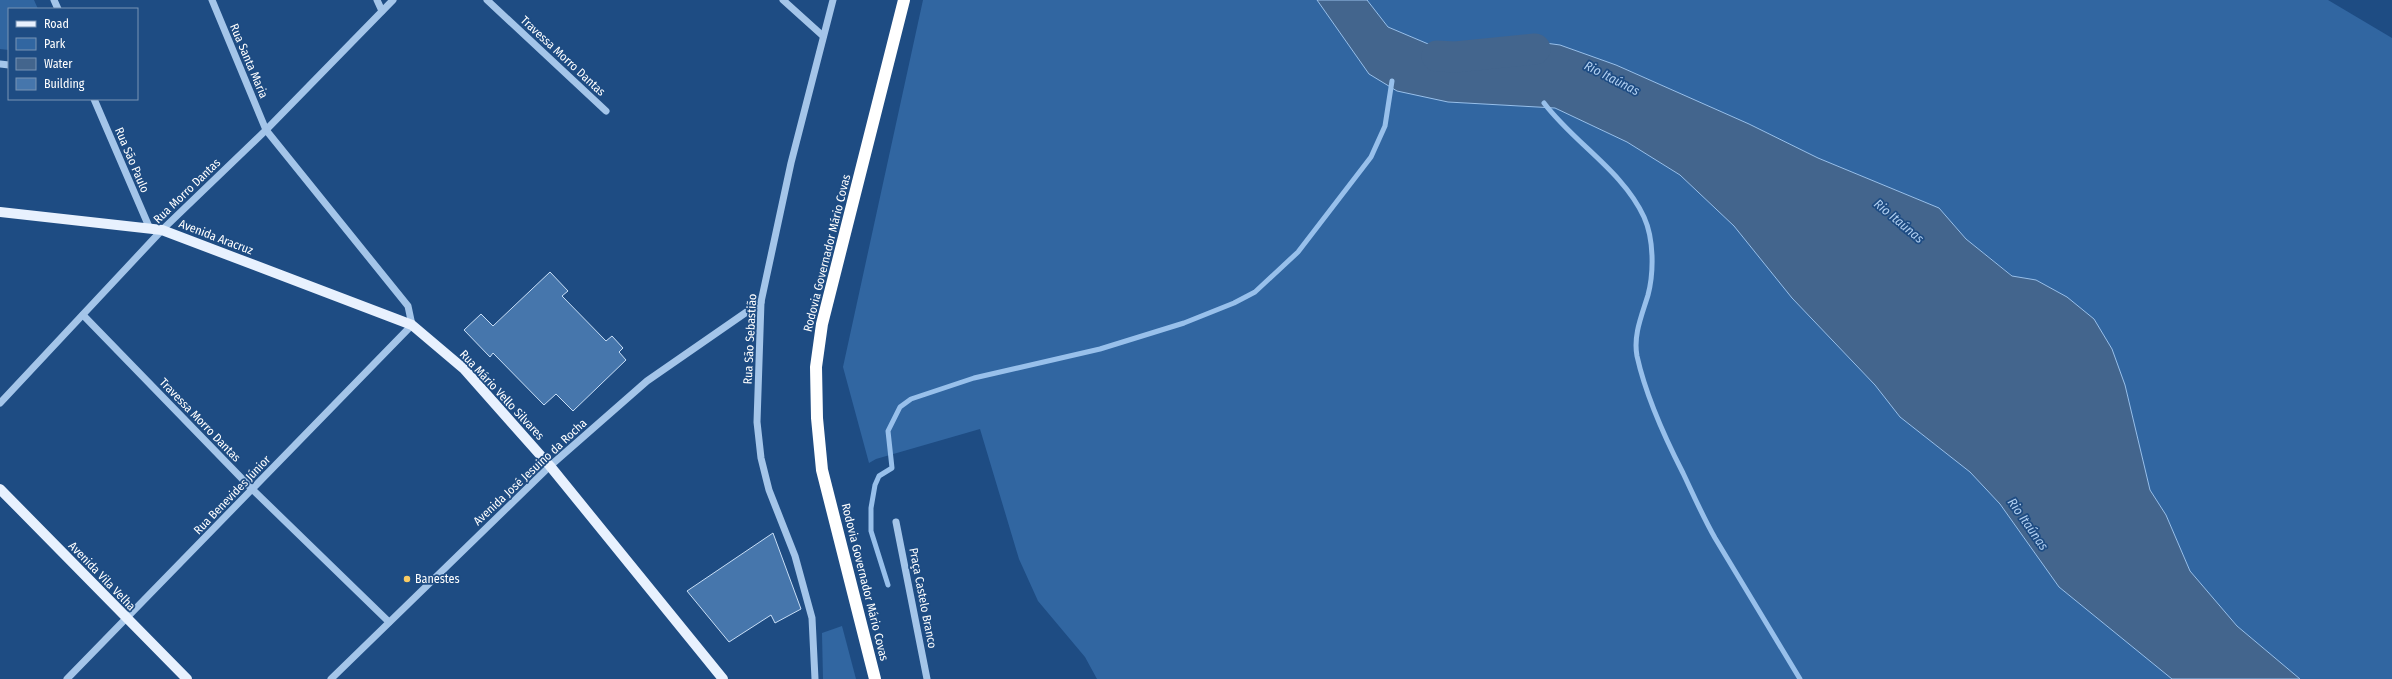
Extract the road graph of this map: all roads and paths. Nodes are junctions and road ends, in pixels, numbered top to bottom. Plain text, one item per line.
1 (212, 0) edge
2 (377, 0) edge
3 (393, 0) edge
4 (487, 0) edge
5 (783, 0) edge
6 (833, 0) edge
7 (904, 0) edge
8 (382, 11) junction
9 (823, 36) junction
10 (94, 100) edge
11 (606, 112) dead end
12 (266, 130) junction
13 (0, 212) edge
14 (150, 229) junction
15 (162, 230) junction
16 (761, 302) junction
17 (83, 315) junction
18 (412, 325) junction
19 (0, 402) edge
20 (550, 466) junction
21 (0, 489) edge
22 (252, 489) junction
23 (896, 522) dead end
24 (126, 619) junction
25 (389, 622) junction
26 (67, 679) edge
27 (187, 679) edge
28 (331, 679) edge
29 (723, 679) edge
30 (815, 679) edge
31 (875, 679) edge
32 (927, 679) edge

1 - 12 street, Rua Santa Maria
2 - 8 street
3 - 8 street, Rua Morro Dantas
4 - 11 street, Travessa Morro Dantas
5 - 9 street
6 - 9 street, Rua São Sebastião
7 - 31 highway, Rodovia Governador Mário Covas
8 - 12 street, Rua Morro Dantas
9 - 16 street, Rua São Sebastião
10 - 14 street, Rua São Paulo
12 - 15 street, Rua Morro Dantas
12 - 18 street
13 - 14 main road, Avenida Aracruz
14 - 15 main road, Avenida Aracruz
15 - 17 street, Rua Morro Dantas
15 - 18 main road, Avenida Aracruz
16 - 20 street, Avenida José Jesuino da Rocha
16 - 30 street, Rua São Sebastião
17 - 19 street, Rua Morro Dantas
17 - 22 street, Travessa Morro Dantas
18 - 20 main road, Rua Mário Vello Silvares
18 - 22 street, Rua Benevides Júnior
20 - 25 street, Avenida José Jesuino da Rocha
20 - 29 main road, Rua Mário Vello Silvares
21 - 24 main road, Avenida Vila Velha
22 - 24 street, Rua Benevides Júnior
22 - 25 street, Travessa Morro Dantas
23 - 32 street, Praça Castelo Branco
24 - 26 street, Rua Benevides Júnior
24 - 27 main road, Avenida Vila Velha
25 - 28 street, Avenida José Jesuino da Rocha

